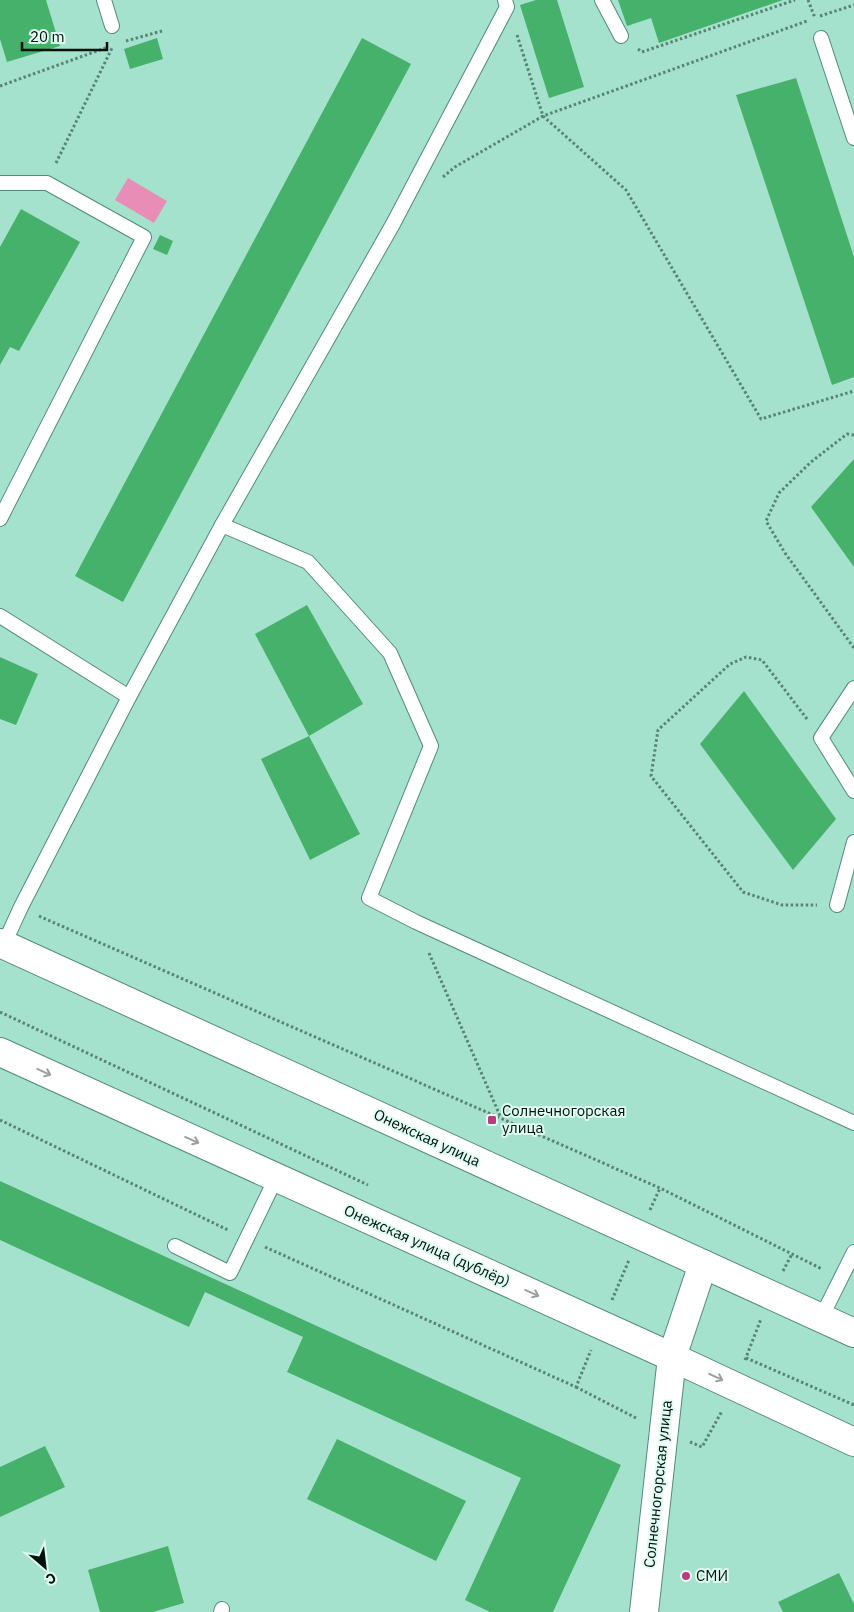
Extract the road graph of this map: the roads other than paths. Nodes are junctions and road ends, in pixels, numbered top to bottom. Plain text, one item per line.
1 (104, 0) edge
2 (602, 0) edge
3 (506, 3) edge
4 (112, 26) road end
5 (621, 36) road end
6 (821, 38) dead end
7 (854, 138) edge
8 (0, 182) edge
9 (0, 519) edge
10 (222, 525) junction
11 (0, 616) edge
12 (854, 688) edge
13 (129, 697) junction
14 (854, 791) edge
15 (854, 842) edge
16 (837, 905) road end
17 (2, 943) edge
18 (0, 1052) edge
19 (854, 1123) edge
20 (276, 1178) junction
21 (175, 1246) dead end
22 (854, 1252) edge
23 (703, 1264) junction
24 (821, 1318) junction
25 (854, 1333) edge
26 (672, 1356) junction
27 (854, 1442) edge
28 (644, 1612) edge

1 - 4 lane
2 - 5 lane
3 - 10 lane
6 - 7 lane
8 - 9 lane
10 - 13 lane
10 - 19 lane
11 - 13 lane
12 - 14 lane
13 - 17 lane
15 - 16 lane
17 - 23 street, Онежская улица
18 -> 20 street, Онежская улица (дублёр)
20 - 21 lane
20 -> 26 street, Онежская улица (дублёр)
22 - 24 lane
23 - 24 street, Онежская улица
23 - 26 street, Солнечногорская улица
24 - 25 street, Онежская улица
26 -> 27 street, Онежская улица (дублёр)
26 - 28 street, Солнечногорская улица

